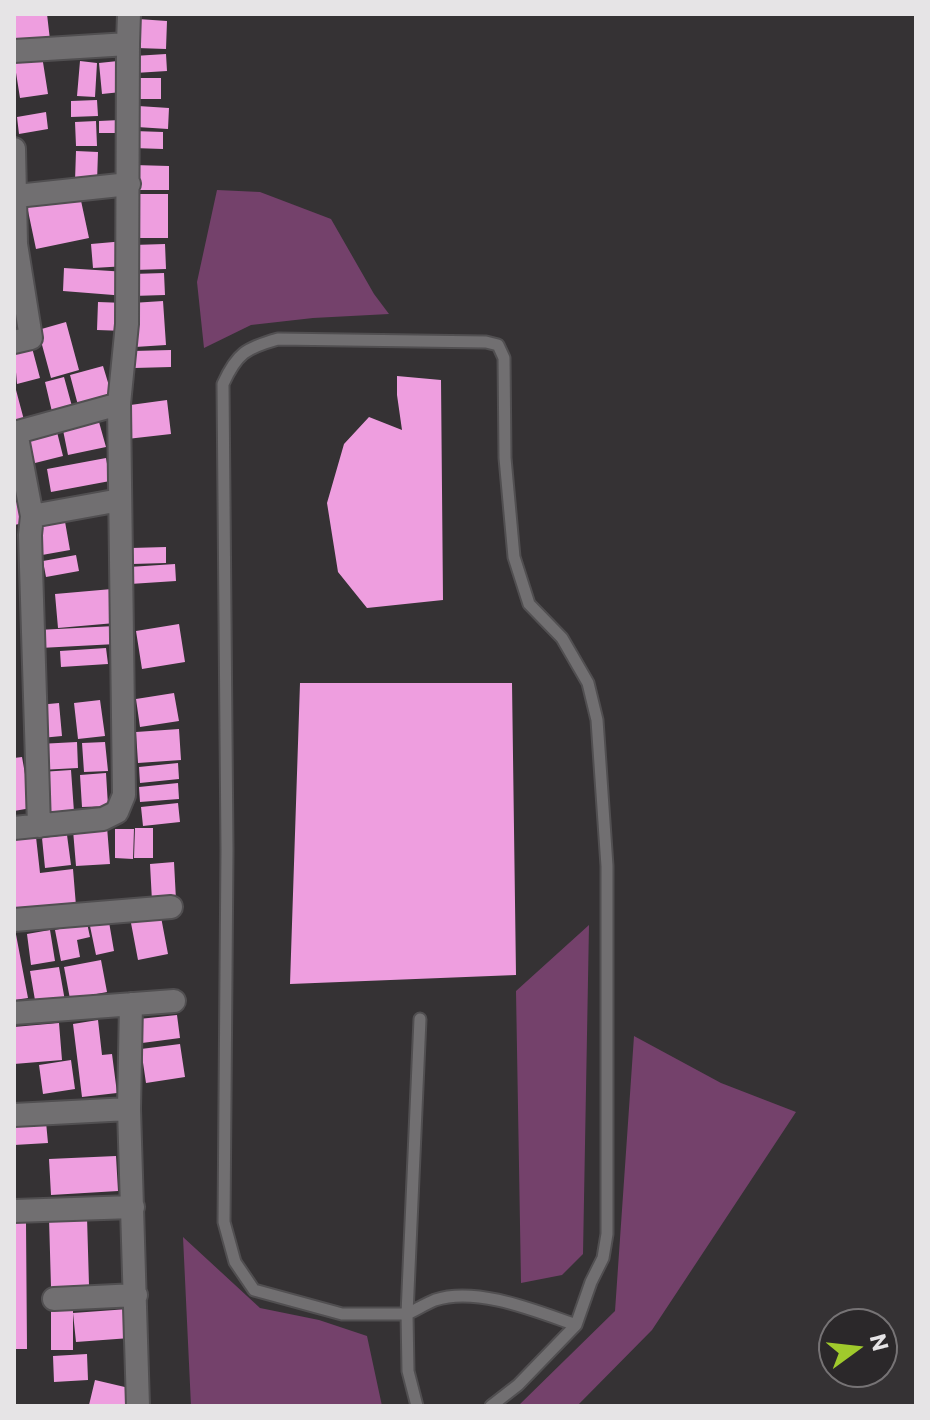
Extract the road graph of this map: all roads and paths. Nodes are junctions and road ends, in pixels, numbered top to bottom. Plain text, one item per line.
1 (129, 14) edge
2 (128, 44) junction
3 (14, 51) edge
4 (14, 149) edge
5 (129, 184) junction
6 (17, 196) junction
7 (15, 244) edge
8 (14, 342) edge
9 (119, 404) junction
10 (15, 432) edge
11 (120, 500) junction
12 (25, 530) edge
13 (24, 635) edge
14 (39, 826) junction
15 (14, 828) edge
16 (171, 907) dead end
17 (14, 920) edge
18 (174, 1001) dead end
19 (131, 1004) junction
20 (14, 1013) edge
21 (420, 1019) dead end
22 (129, 1109) junction
23 (14, 1115) edge
24 (133, 1207) junction
25 (14, 1211) edge
26 (136, 1295) junction
27 (54, 1299) dead end
28 (407, 1314) junction
29 (576, 1325) junction
30 (138, 1406) edge
31 (417, 1406) edge
32 (491, 1406) edge

1 - 2 street
2 - 3 street
2 - 5 street
4 - 6 street
5 - 6 street
5 - 9 street
6 - 7 street
7 - 8 street
9 - 10 street
9 - 11 street
10 - 12 street
11 - 12 street
11 - 14 street
12 - 13 street
13 - 14 street
14 - 15 street
16 - 17 street
18 - 19 street
19 - 20 street
19 - 22 street
21 - 28 lane
22 - 23 street
22 - 24 street
24 - 25 street
24 - 26 street
26 - 27 street
26 - 30 street
28 - 29 lane
28 - 29 lane
28 - 31 lane
29 - 32 lane

